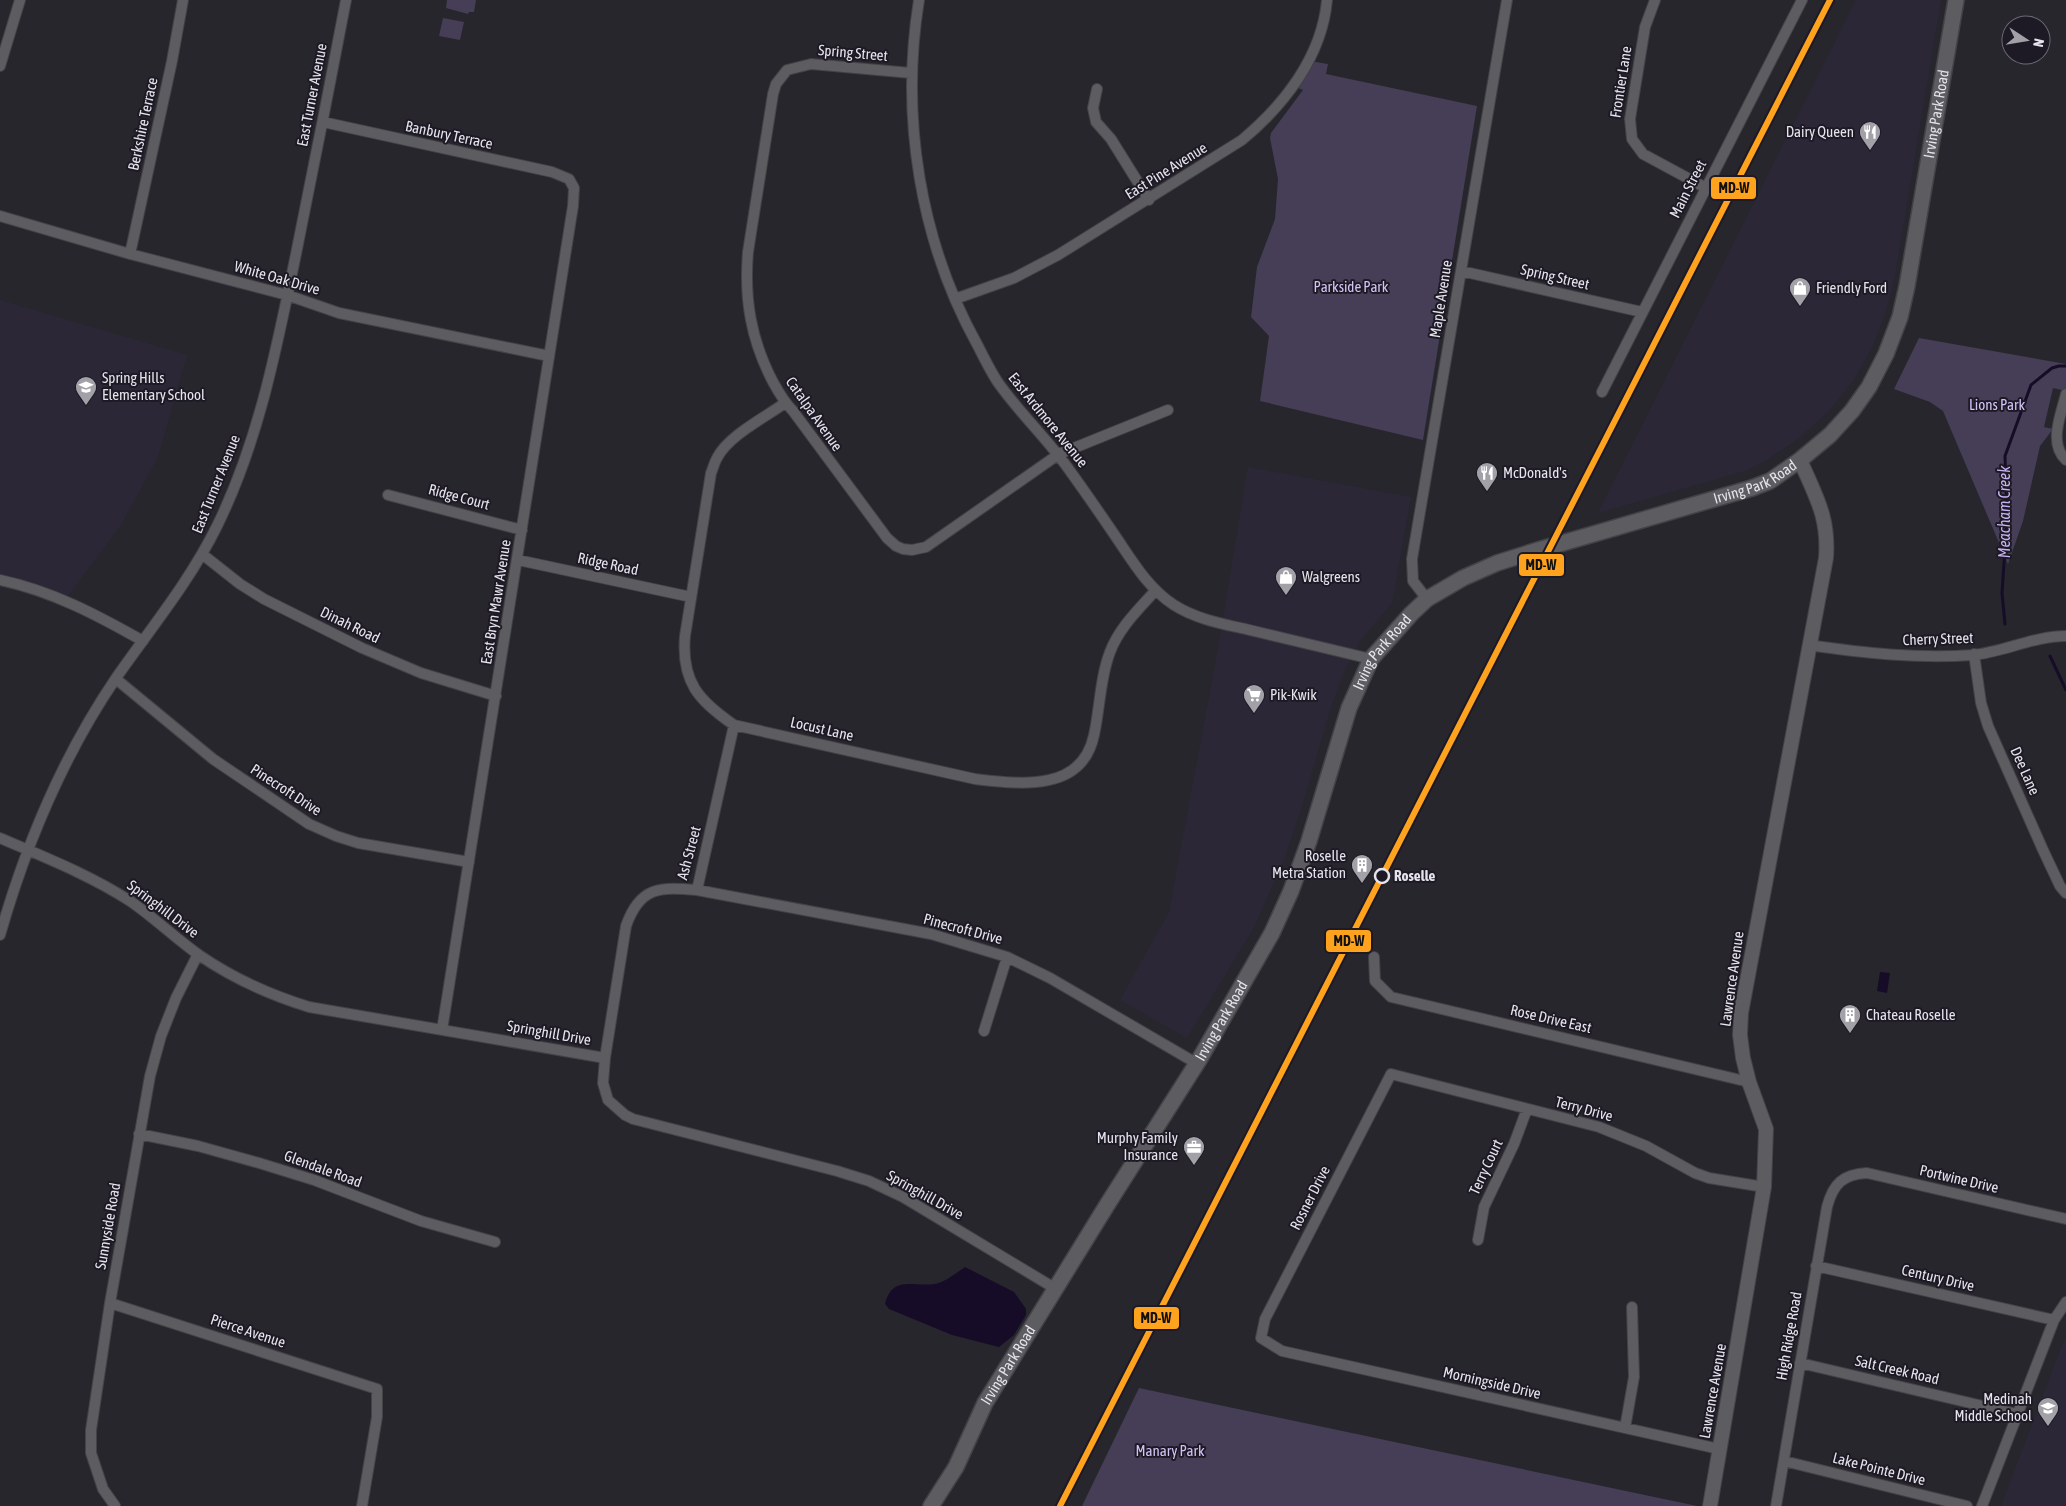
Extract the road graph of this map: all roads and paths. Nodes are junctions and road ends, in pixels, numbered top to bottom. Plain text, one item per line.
1 (20, 0) edge
2 (183, 0) edge
3 (346, 0) edge
4 (919, 0) edge
5 (1327, 0) edge
6 (1507, 0) edge
7 (1655, 0) edge
8 (1802, 0) edge
9 (1956, 0) edge
10 (2, 55) edge
11 (0, 66) edge
12 (792, 68) joint
13 (911, 73) junction
14 (1097, 88) dead end
15 (322, 122) junction
16 (569, 178) joint
17 (1706, 188) junction
18 (1149, 200) junction
19 (0, 216) edge
20 (130, 254) junction
21 (1461, 271) junction
22 (287, 295) junction
23 (955, 299) junction
24 (1642, 312) junction
25 (549, 356) junction
26 (1602, 392) dead end
27 (2066, 394) edge
28 (785, 403) junction
29 (1168, 410) dead end
30 (1059, 454) junction
31 (1800, 460) junction
32 (2066, 460) edge
33 (388, 495) dead end
34 (522, 530) junction
35 (202, 554) junction
36 (518, 560) junction
37 (0, 580) edge
38 (1155, 591) junction
39 (691, 597) junction
40 (1427, 599) junction
41 (2066, 636) edge
42 (143, 641) junction
43 (1809, 644) junction
44 (1974, 654) junction
45 (1371, 659) junction
46 (116, 679) junction
47 (496, 696) junction
48 (734, 725) junction
49 (0, 838) edge
50 (28, 850) junction
51 (469, 862) junction
52 (697, 890) junction
53 (2066, 893) edge
54 (0, 935) edge
55 (198, 954) junction
56 (1007, 957) junction
57 (1374, 957) dead end
58 (442, 1030) junction
59 (984, 1031) dead end
60 (605, 1058) junction
61 (1196, 1063) junction
62 (1391, 1074) joint
63 (1749, 1082) junction
64 (1526, 1109) junction
65 (139, 1134) junction
66 (1845, 1178) joint
67 (1764, 1186) junction
68 (2066, 1220) edge
69 (1478, 1240) dead end
70 (496, 1242) dead end
71 (1816, 1266) junction
72 (1056, 1289) junction
73 (2066, 1302) edge
74 (110, 1303) junction
75 (1632, 1307) dead end
76 (2054, 1320) junction
77 (1261, 1338) joint
78 (1800, 1363) junction
79 (2017, 1414) junction
80 (1625, 1428) junction
81 (1719, 1449) junction
82 (1784, 1461) junction
83 (115, 1506) edge
84 (362, 1506) edge
85 (931, 1506) edge
86 (1710, 1506) edge
87 (1776, 1506) edge
88 (1967, 1506) edge
89 (1982, 1506) edge

1 - 10 street
2 - 20 street, Berkshire Terrace
3 - 15 street, East Turner Avenue
4 - 13 street, East Ardmore Avenue
5 - 18 street, East Pine Avenue
6 - 21 street, Maple Avenue
7 - 17 street, Frontier Lane
8 - 17 street, Main Street
9 - 31 main road, Irving Park Road
10 - 11 street
12 - 13 street, Spring Street
12 - 28 street, Catalpa Avenue
13 - 23 street, East Ardmore Avenue
14 - 18 street
15 - 16 street, Banbury Terrace
15 - 22 street, East Turner Avenue
16 - 25 street, East Bryn Mawr Avenue
17 - 24 street, Main Street
18 - 23 street, East Pine Avenue
19 - 20 street, White Oak Drive
20 - 22 street, White Oak Drive
21 - 24 street, Spring Street
21 - 40 street, Maple Avenue
22 - 25 street, White Oak Drive
22 - 35 street, East Turner Avenue
23 - 30 street, East Ardmore Avenue
24 - 26 street, Main Street
25 - 34 street, East Bryn Mawr Avenue
27 - 32 street
28 - 30 street, Catalpa Avenue
28 - 39 street, Locust Lane
29 - 30 street, Catalpa Avenue
30 - 38 street, East Ardmore Avenue
31 - 40 main road, Irving Park Road
31 - 43 street, Lawrence Avenue
33 - 34 street, Ridge Court
34 - 36 street, East Bryn Mawr Avenue
35 - 42 street, East Turner Avenue
35 - 47 street, Dinah Road
36 - 39 street, Ridge Road
36 - 47 street, East Bryn Mawr Avenue
37 - 42 street
38 - 45 street, East Ardmore Avenue
38 - 48 street, Locust Lane
39 - 48 street, Locust Lane
40 - 45 main road, Irving Park Road
41 - 44 street, Cherry Street
42 - 46 street, East Turner Avenue
43 - 44 street, Cherry Street
43 - 63 street, Lawrence Avenue
44 - 53 street, Dee Lane
45 - 61 main road, Irving Park Road
46 - 50 street, East Turner Avenue
46 - 51 street, Pinecroft Drive
47 - 51 street, East Bryn Mawr Avenue
48 - 52 street, Ash Street
49 - 50 street, Springhill Drive
50 - 54 street, East Turner Avenue
50 - 55 street, Springhill Drive
51 - 58 street, East Bryn Mawr Avenue
52 - 56 street, Pinecroft Drive
52 - 60 street, Ash Street
55 - 58 street, Springhill Drive
55 - 65 street, Sunnyside Road
56 - 59 street
56 - 61 street, Pinecroft Drive
57 - 63 street, Rose Drive East
58 - 60 street, Springhill Drive
60 - 72 street, Springhill Drive
61 - 72 main road, Irving Park Road
62 - 64 street, Terry Drive
62 - 77 street, Rosner Drive
63 - 67 street, Lawrence Avenue
64 - 67 street, Terry Drive
64 - 69 street, Terry Court
65 - 70 street, Glendale Road
65 - 74 street, Sunnyside Road
66 - 68 street, Portwine Drive
66 - 71 street, High Ridge Road
67 - 81 street, Lawrence Avenue
71 - 76 street, Century Drive
71 - 78 street, High Ridge Road
72 - 85 main road, Irving Park Road
73 - 76 street
74 - 83 street, Sunnyside Road
74 - 84 street, Pierce Avenue
75 - 80 street
76 - 79 street
77 - 80 street, Morningside Drive
78 - 79 street, Salt Creek Road
78 - 82 street, High Ridge Road
79 - 89 street
80 - 81 street, Morningside Drive
81 - 86 street, Lawrence Avenue
82 - 87 street, High Ridge Road
82 - 88 street, Lake Pointe Drive

